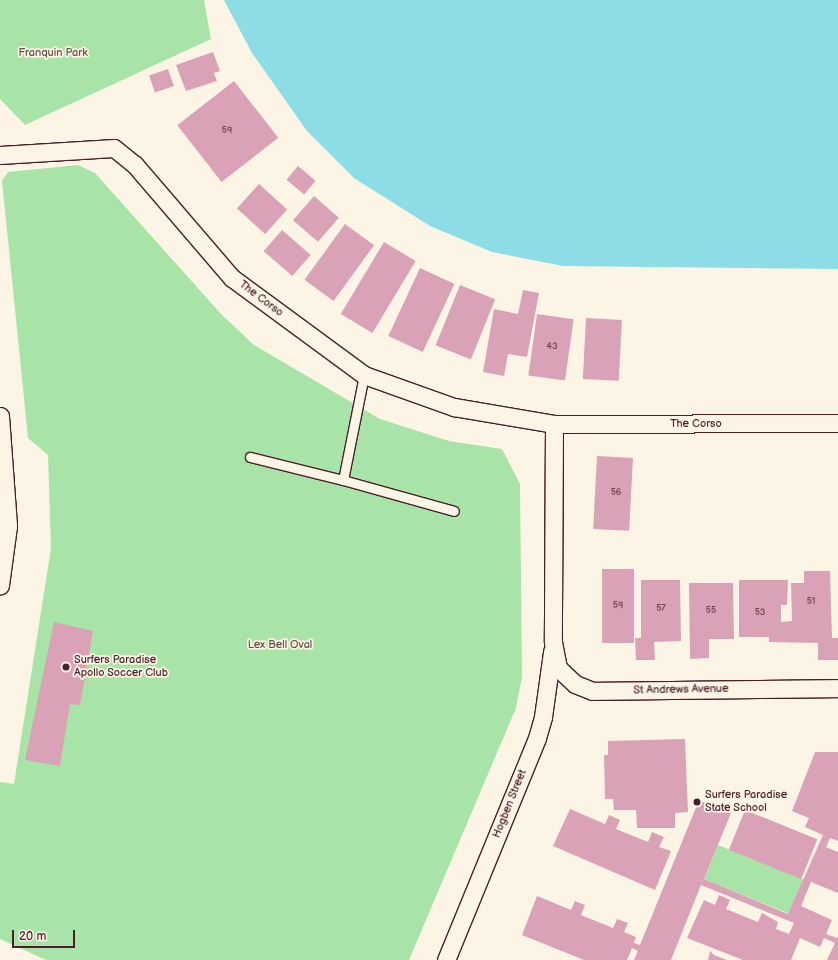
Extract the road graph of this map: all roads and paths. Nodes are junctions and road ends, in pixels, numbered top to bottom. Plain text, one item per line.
1 (0, 155) edge
2 (364, 376) junction
3 (0, 416) edge
4 (838, 423) edge
5 (554, 424) junction
6 (250, 457) dead end
7 (343, 480) junction
8 (454, 510) dead end
9 (0, 585) edge
10 (553, 642) junction
11 (838, 688) edge
12 (446, 960) edge

1 - 2 street, The Corso
2 - 5 street, The Corso
2 - 7 lane
3 - 9 street
4 - 5 street, The Corso
5 - 10 street
6 - 7 lane
7 - 8 lane
10 - 11 street, St Andrews Avenue
10 - 12 street, Hogben Street

